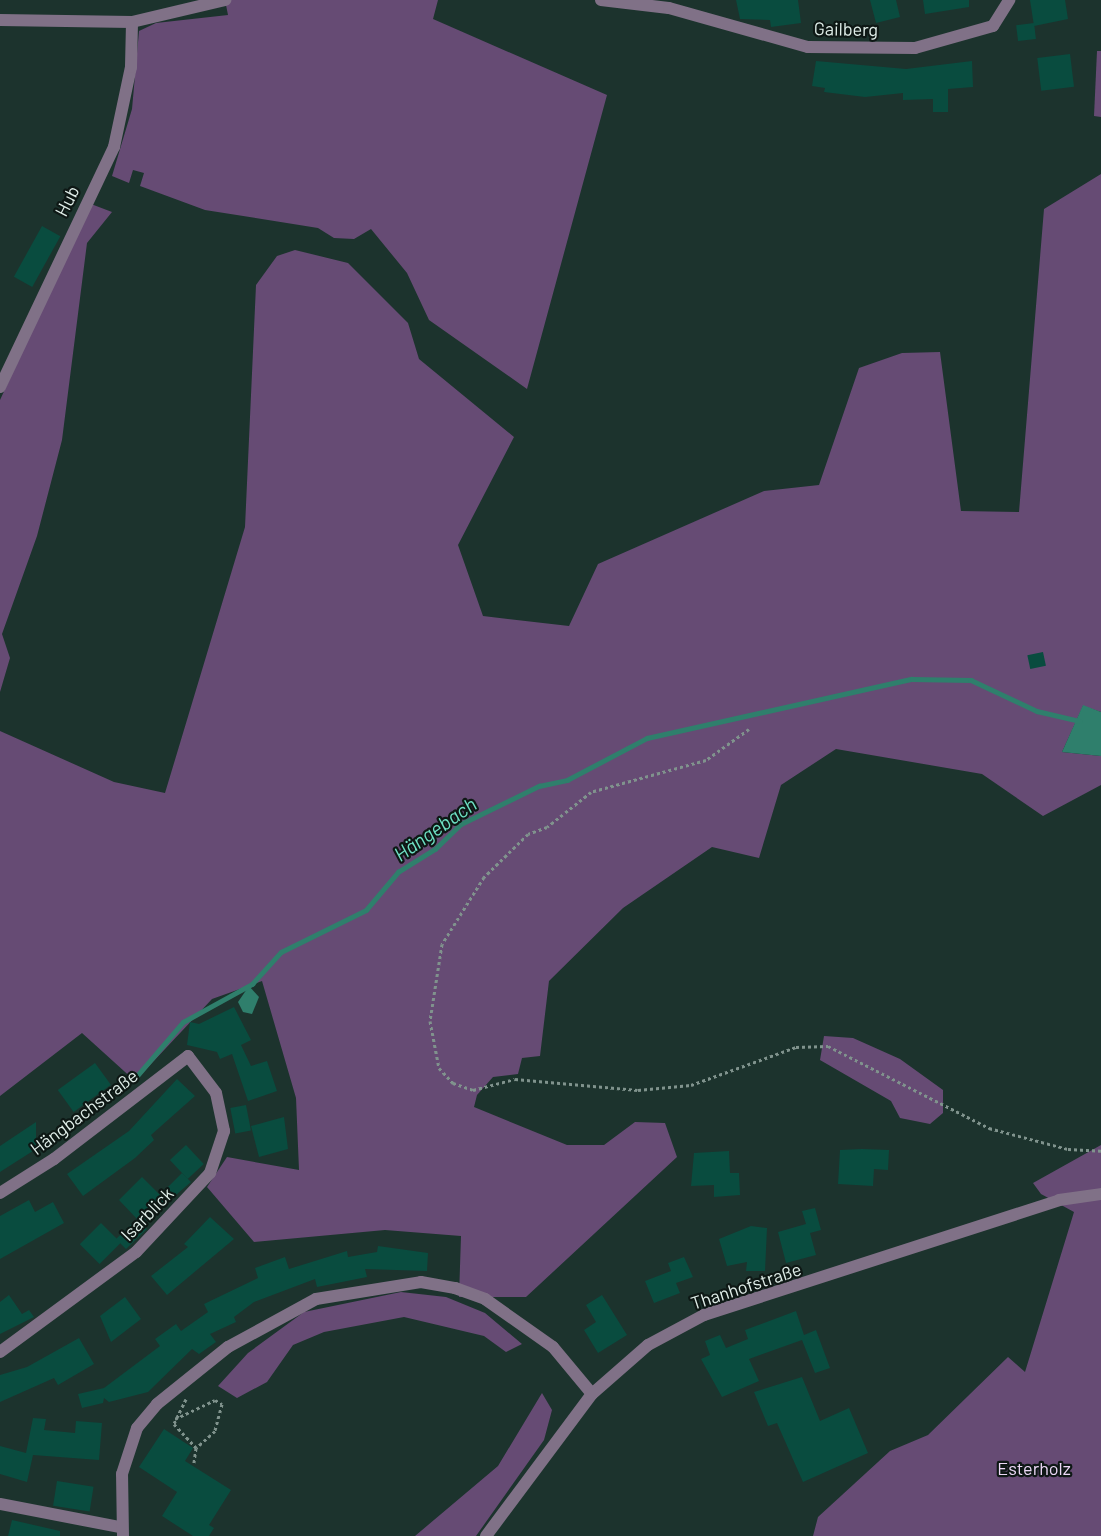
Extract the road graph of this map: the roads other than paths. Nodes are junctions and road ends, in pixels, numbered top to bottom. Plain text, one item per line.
1 (225, 0) edge
2 (601, 0) edge
3 (1009, 0) edge
4 (0, 20) edge
5 (132, 22) junction
6 (0, 387) edge
7 (188, 1056) joint
8 (0, 1192) edge
9 (1101, 1194) edge
10 (0, 1352) edge
11 (592, 1394) junction
12 (0, 1504) edge
13 (121, 1531) edge
14 (486, 1536) edge

1 - 5 street
2 - 3 street, Gailberg
4 - 5 street
5 - 6 street, Hub
7 - 8 street, Hängbachstraße
7 - 10 street, Isarblick
9 - 11 street, Thanhofstraße
11 - 13 street
11 - 14 street, Thanhofstraße
12 - 13 street

